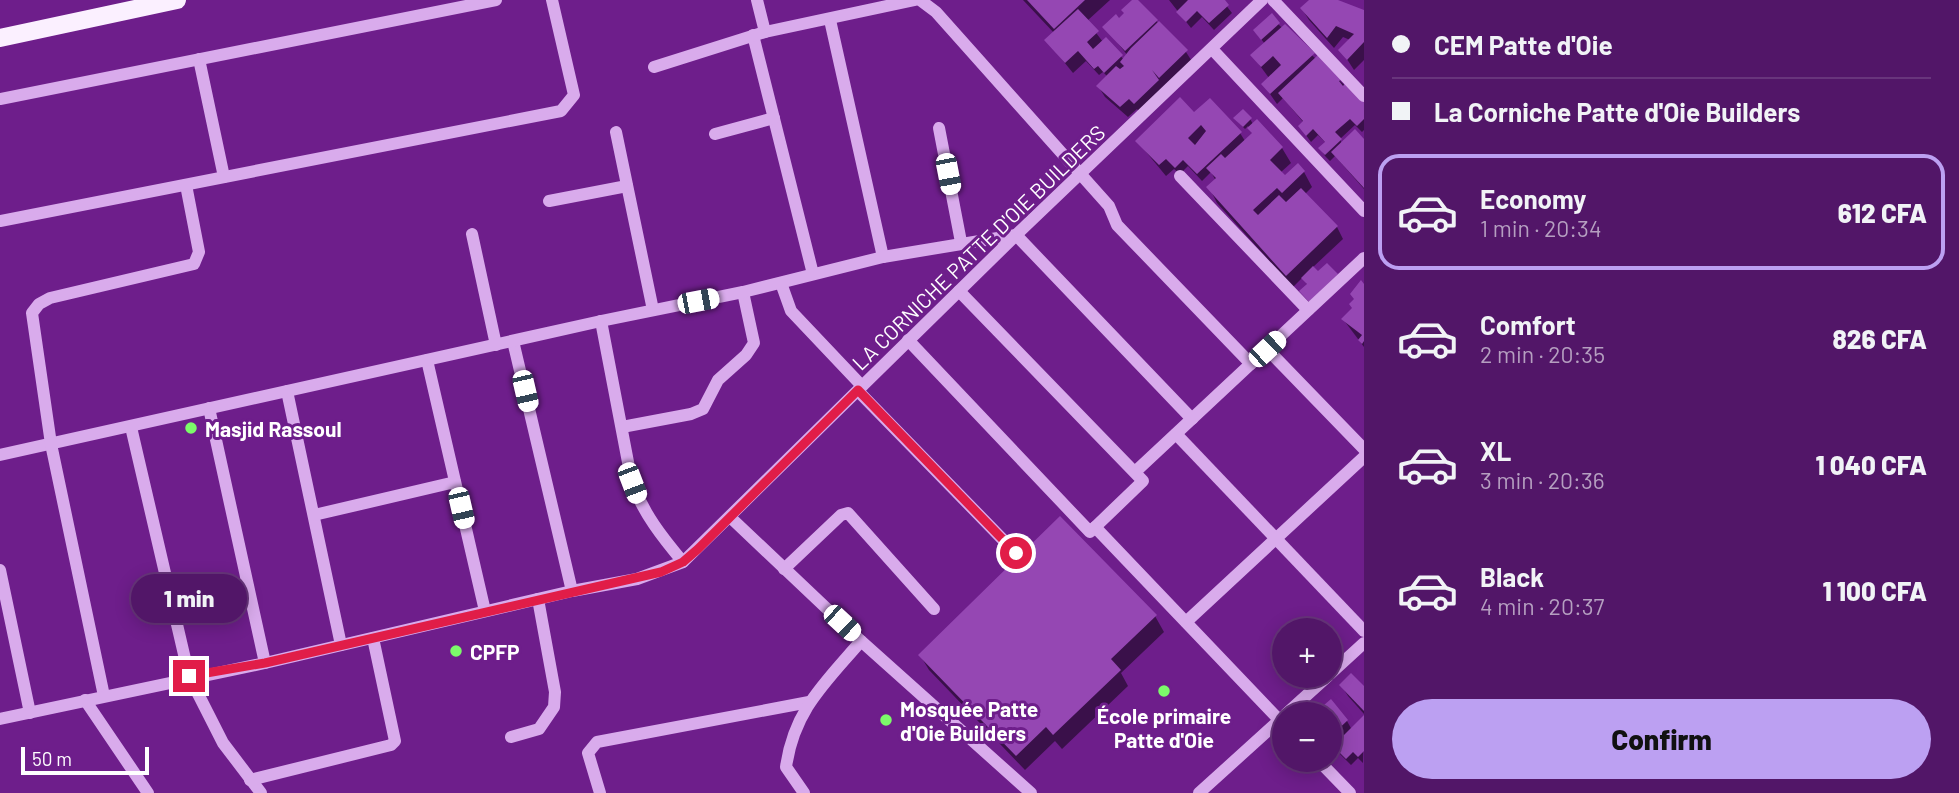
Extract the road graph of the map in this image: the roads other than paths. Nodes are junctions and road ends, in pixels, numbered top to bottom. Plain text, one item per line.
1 (177, 0) edge
2 (496, 0) edge
3 (552, 0) edge
4 (757, 0) edge
5 (917, 0) edge
6 (1262, 0) edge
7 (1273, 0) edge
8 (830, 20) junction
9 (759, 34) junction
10 (0, 38) edge
11 (1212, 49) junction
12 (199, 60) junction
13 (654, 68) dead end
14 (1364, 96) edge
15 (0, 99) edge
16 (774, 118) junction
17 (939, 128) dead end
18 (616, 132) dead end
19 (715, 134) dead end
20 (1079, 175) junction
21 (1180, 176) dead end
22 (224, 177) junction
23 (186, 185) junction
24 (627, 186) junction
25 (549, 201) dead end
26 (1364, 211) edge
27 (0, 221) edge
28 (472, 234) dead end
29 (1016, 234) junction
30 (961, 242) junction
31 (883, 257) junction
32 (1362, 264) edge
33 (813, 274) junction
34 (781, 283) junction
35 (959, 291) junction
36 (743, 292) junction
37 (653, 310) junction
38 (1308, 310) junction
39 (601, 321) junction
40 (908, 340) junction
41 (513, 341) junction
42 (496, 345) junction
43 (1267, 349) junction
44 (427, 360) junction
45 (1251, 364) junction
46 (860, 388) junction
47 (287, 391) junction
48 (209, 408) junction
49 (1192, 419) junction
50 (131, 427) junction
51 (622, 427) junction
52 (1176, 434) junction
53 (51, 444) junction
54 (1364, 449) edge
55 (0, 455) edge
56 (1364, 457) edge
57 (1135, 472) junction
58 (455, 482) junction
59 (314, 515) junction
60 (730, 517) junction
61 (1095, 527) junction
62 (1276, 538) junction
63 (1016, 553) dead end
64 (683, 562) junction
65 (784, 569) junction
66 (0, 570) edge
67 (572, 591) junction
68 (538, 598) junction
69 (934, 609) dead end
70 (485, 611) junction
71 (1186, 622) junction
72 (1364, 631) edge
73 (373, 638) junction
74 (861, 641) junction
75 (1364, 643) edge
76 (341, 645) junction
77 (265, 663) junction
78 (1342, 663) edge
79 (189, 676) junction
80 (1316, 688) edge
81 (104, 696) junction
82 (85, 700) junction
83 (809, 702) junction
84 (1301, 702) edge
85 (1272, 707) edge
86 (30, 712) junction
87 (0, 719) edge
88 (1272, 730) edge
89 (511, 737) dead end
90 (1330, 772) edge
91 (250, 780) junction
92 (802, 788) edge
93 (1201, 792) edge
94 (148, 793) edge
95 (261, 793) edge
96 (600, 793) edge
97 (788, 793) edge
98 (1031, 793) edge
99 (1350, 793) edge

1 - 10 main road
2 - 12 street
3 - 22 street
4 - 9 street
5 - 8 street
5 - 20 street
6 - 11 street, LA CORNICHE PATTE D'OIE BUILDERS
7 - 14 street
8 - 9 street
8 - 31 street
9 - 13 street
9 - 16 street
11 - 20 street, LA CORNICHE PATTE D'OIE BUILDERS
11 - 26 street
12 - 15 street
12 - 22 street
16 - 19 street
16 - 33 street
17 - 30 street
18 - 24 street
20 - 29 street, LA CORNICHE PATTE D'OIE BUILDERS
20 - 45 street
21 - 38 street
22 - 23 street
23 - 27 street
23 - 53 street
24 - 25 street
24 - 37 street
28 - 42 street
29 - 30 street
29 - 35 street, LA CORNICHE PATTE D'OIE BUILDERS
29 - 49 street
30 - 31 street
31 - 33 street
32 - 38 street
33 - 34 street
34 - 36 street
34 - 46 street
35 - 40 street, LA CORNICHE PATTE D'OIE BUILDERS
35 - 57 street
36 - 37 street
36 - 51 street
37 - 39 street
38 - 43 street
39 - 41 street
39 - 51 street
40 - 46 street, LA CORNICHE PATTE D'OIE BUILDERS
40 - 61 street
41 - 42 street
41 - 67 street
42 - 44 street
43 - 45 street
43 - 54 street
44 - 47 street
44 - 58 street
45 - 49 street
46 - 60 street, LA CORNICHE PATTE D'OIE BUILDERS
46 - 63 street
47 - 48 street
47 - 59 street
48 - 50 street
48 - 77 street
49 - 52 street
50 - 53 street
50 - 79 street
51 - 64 street
52 - 57 street
52 - 62 street
53 - 55 street
53 - 81 street
56 - 62 street
57 - 61 street
58 - 59 street
58 - 70 street
59 - 76 street
60 - 64 street, LA CORNICHE PATTE D'OIE BUILDERS
60 - 65 street
61 - 71 street
62 - 71 street
62 - 72 street
64 - 67 street, LA CORNICHE PATTE D'OIE BUILDERS
65 - 69 street
65 - 74 street
66 - 86 street
67 - 68 street, LA CORNICHE PATTE D'OIE BUILDERS
68 - 70 street, LA CORNICHE PATTE D'OIE BUILDERS
68 - 89 street
70 - 73 street, LA CORNICHE PATTE D'OIE BUILDERS
71 - 85 street
73 - 76 street, LA CORNICHE PATTE D'OIE BUILDERS
73 - 91 street
74 - 83 street
74 - 98 street
75 - 78 street
76 - 77 street, LA CORNICHE PATTE D'OIE BUILDERS
77 - 79 street, LA CORNICHE PATTE D'OIE BUILDERS
79 - 81 street, LA CORNICHE PATTE D'OIE BUILDERS
79 - 91 street
80 - 84 street
81 - 82 street, LA CORNICHE PATTE D'OIE BUILDERS
82 - 86 street, LA CORNICHE PATTE D'OIE BUILDERS
82 - 94 street
83 - 92 street
83 - 96 street
86 - 87 street, LA CORNICHE PATTE D'OIE BUILDERS
88 - 93 street
90 - 99 street
91 - 95 street
92 - 97 street

